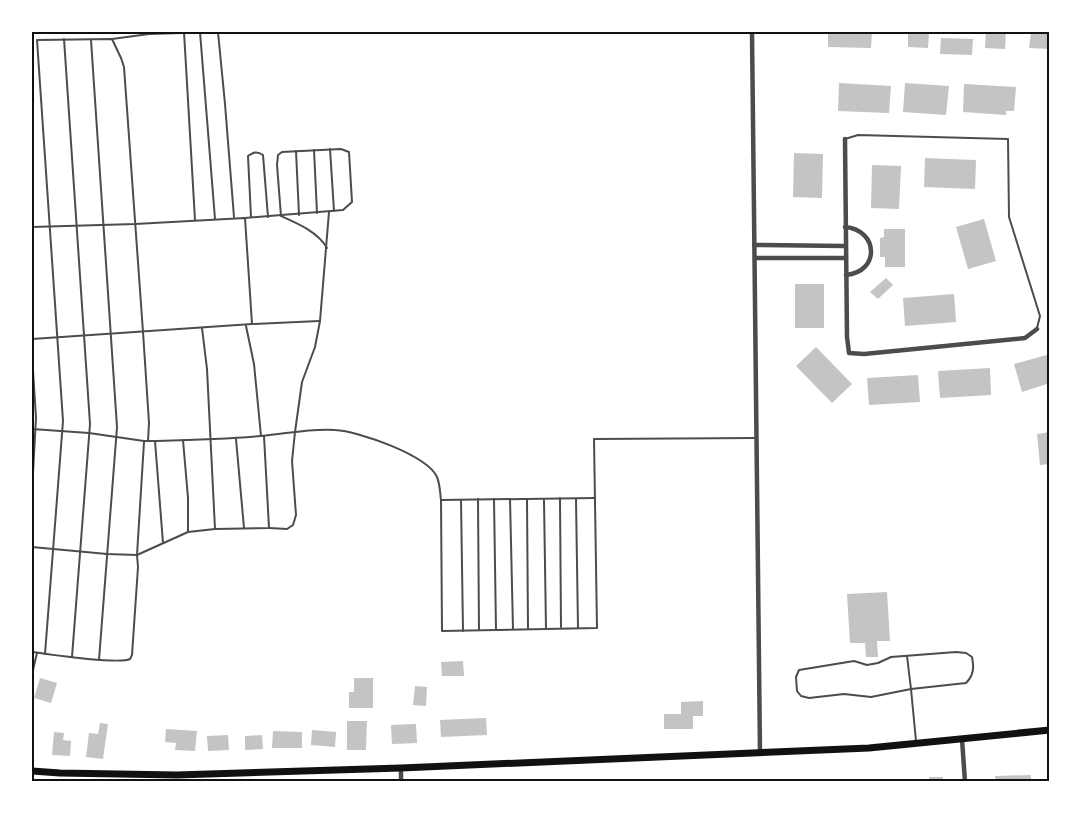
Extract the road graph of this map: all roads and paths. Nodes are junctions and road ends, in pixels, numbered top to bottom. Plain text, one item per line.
1 (184, 32) edge
2 (200, 32) edge
3 (216, 32) edge
4 (752, 32) edge
5 (64, 39) junction
6 (90, 39) junction
7 (112, 39) junction
8 (32, 40) edge
9 (37, 40) junction
10 (845, 139) joint
11 (330, 149) junction
12 (314, 150) junction
13 (296, 152) junction
14 (333, 211) junction
15 (329, 212) junction
16 (317, 213) junction
17 (298, 214) junction
18 (281, 216) junction
19 (268, 217) junction
20 (234, 218) junction
21 (245, 218) junction
22 (251, 218) junction
23 (215, 219) junction
24 (195, 220) junction
25 (103, 224) junction
26 (135, 224) junction
27 (76, 225) junction
28 (50, 226) junction
29 (32, 227) edge
30 (845, 227) junction
31 (754, 245) junction
32 (845, 246) junction
33 (327, 248) junction
34 (754, 258) junction
35 (846, 258) junction
36 (846, 275) junction
37 (320, 321) junction
38 (252, 324) junction
39 (246, 325) junction
40 (202, 328) junction
41 (1037, 329) joint
42 (143, 332) junction
43 (110, 334) junction
44 (84, 336) junction
45 (58, 337) junction
46 (32, 339) edge
47 (32, 355) edge
48 (34, 429) edge
49 (62, 431) junction
50 (295, 432) junction
51 (89, 433) junction
52 (262, 436) junction
53 (116, 437) junction
54 (236, 437) junction
55 (756, 438) junction
56 (211, 439) junction
57 (183, 440) junction
58 (146, 441) junction
59 (155, 441) junction
60 (32, 490) edge
61 (544, 498) junction
62 (560, 498) junction
63 (576, 498) junction
64 (595, 498) junction
65 (478, 499) junction
66 (494, 499) junction
67 (510, 499) junction
68 (526, 499) junction
69 (441, 500) junction
70 (461, 500) junction
71 (244, 528) junction
72 (269, 528) junction
73 (215, 529) junction
74 (188, 532) junction
75 (163, 543) junction
76 (32, 547) edge
77 (54, 549) junction
78 (81, 552) junction
79 (107, 555) junction
80 (136, 555) junction
81 (561, 628) junction
82 (578, 628) junction
83 (513, 629) junction
84 (528, 629) junction
85 (546, 629) junction
86 (479, 630) junction
87 (496, 630) junction
88 (463, 631) junction
89 (32, 652) edge
90 (37, 653) junction
91 (45, 654) junction
92 (907, 656) junction
93 (72, 657) junction
94 (99, 660) junction
95 (32, 674) edge
96 (911, 689) junction
97 (1050, 730) edge
98 (962, 739) junction
99 (917, 744) junction
100 (760, 753) junction
101 (401, 768) junction
102 (32, 771) edge
103 (177, 778) edge
104 (401, 782) edge
105 (965, 782) edge

1 - 2 lane
1 - 7 lane
1 - 24 lane
2 - 3 lane
2 - 23 lane
3 - 20 lane
4 - 31 street
5 - 6 lane
5 - 9 lane
5 - 27 lane
6 - 7 lane
6 - 25 lane
7 - 26 lane
8 - 9 lane
9 - 28 lane
10 - 30 street
10 - 41 lane
11 - 12 lane
11 - 14 lane
11 - 14 lane
12 - 13 lane
12 - 16 lane
13 - 17 lane
13 - 18 lane
14 - 15 lane
15 - 16 lane
15 - 33 lane
16 - 17 lane
17 - 18 lane
18 - 19 lane
18 - 33 lane
19 - 22 lane
19 - 22 lane
20 - 21 lane
20 - 23 lane
21 - 22 lane
21 - 38 lane
23 - 24 lane
24 - 26 lane
25 - 26 lane
25 - 27 lane
25 - 43 lane
26 - 42 lane
27 - 28 lane
27 - 44 lane
28 - 29 lane
28 - 45 lane
30 - 32 street
30 - 36 street
31 - 32 street
31 - 34 street
32 - 35 street
33 - 37 lane
34 - 35 street
34 - 55 street
35 - 36 street
36 - 41 street
37 - 38 lane
37 - 50 lane
38 - 39 lane
39 - 40 lane
39 - 52 lane
40 - 42 lane
40 - 56 lane
42 - 43 lane
42 - 58 lane
43 - 44 lane
43 - 53 lane
44 - 45 lane
44 - 51 lane
45 - 46 lane
45 - 49 lane
47 - 48 lane
48 - 49 lane
48 - 60 lane
49 - 51 lane
49 - 77 lane
50 - 52 lane
50 - 69 lane
50 - 72 lane
51 - 53 lane
51 - 78 lane
52 - 54 lane
52 - 72 lane
53 - 58 lane
53 - 79 lane
54 - 56 lane
54 - 71 lane
55 - 64 lane
55 - 100 street
56 - 57 lane
56 - 73 lane
57 - 59 lane
57 - 74 lane
58 - 59 lane
58 - 80 lane
59 - 75 lane
61 - 62 lane
61 - 68 lane
61 - 85 lane
62 - 63 lane
62 - 81 lane
63 - 64 lane
63 - 82 lane
64 - 82 lane
65 - 66 lane
65 - 70 lane
65 - 86 lane
66 - 67 lane
66 - 87 lane
67 - 68 lane
67 - 83 lane
68 - 84 lane
69 - 70 lane
69 - 88 lane
70 - 88 lane
71 - 72 lane
71 - 73 lane
73 - 74 lane
74 - 75 lane
75 - 80 lane
76 - 77 lane
77 - 78 lane
77 - 91 lane
78 - 79 lane
78 - 93 lane
79 - 80 lane
79 - 94 lane
80 - 94 lane
81 - 82 lane
81 - 85 lane
83 - 84 lane
83 - 87 lane
84 - 85 lane
86 - 87 lane
86 - 88 lane
89 - 90 lane
90 - 91 lane
90 - 95 lane
91 - 93 lane
92 - 96 lane
92 - 96 lane
92 - 96 lane
93 - 94 lane
96 - 99 lane
97 - 98 main road
98 - 99 main road
98 - 105 street
99 - 100 main road
100 - 101 main road
101 - 103 main road
101 - 104 street
102 - 103 main road

